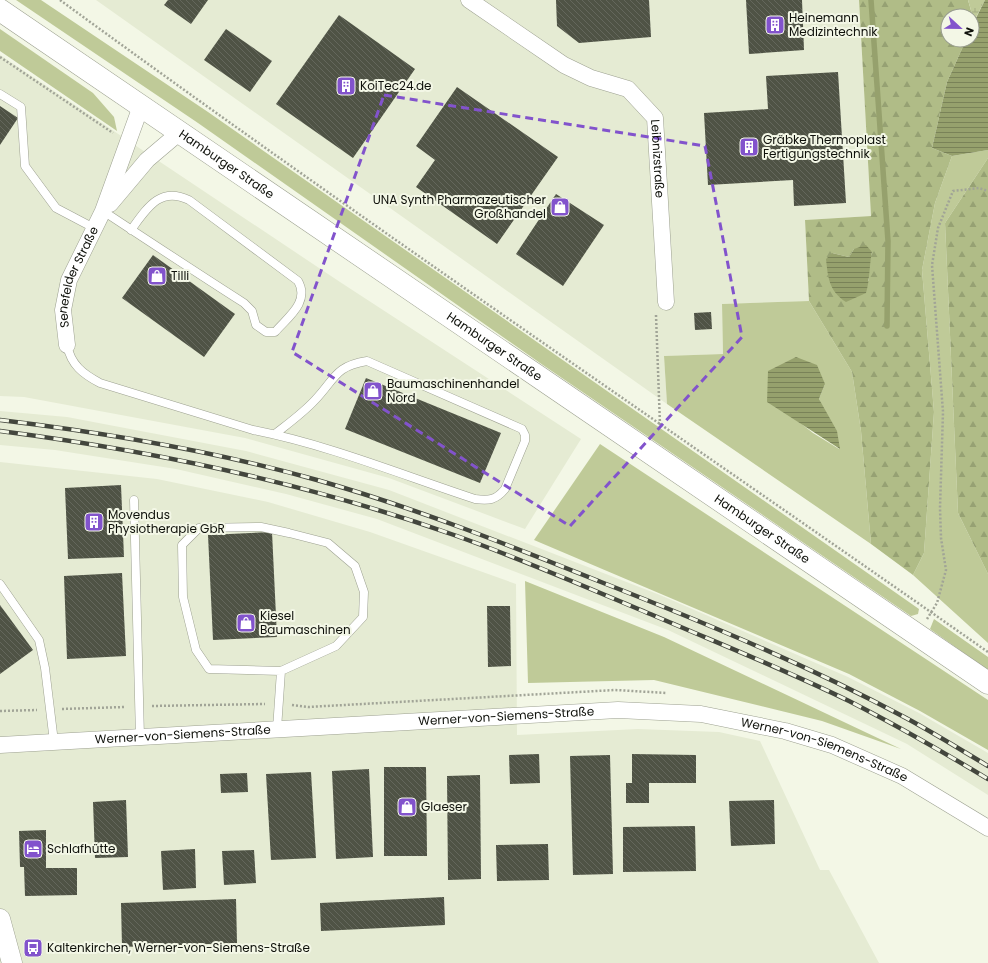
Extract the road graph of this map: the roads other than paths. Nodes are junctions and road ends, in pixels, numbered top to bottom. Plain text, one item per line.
1 (469, 0) edge
2 (0, 10) edge
3 (0, 94) edge
4 (141, 106) junction
5 (180, 132) junction
6 (103, 211) junction
7 (94, 228) junction
8 (132, 230) junction
9 (666, 302) road end
10 (67, 345) joint
11 (275, 434) junction
12 (134, 500) dead end
13 (0, 584) edge
14 (281, 671) junction
15 (988, 683) edge
16 (277, 729) junction
17 (140, 737) junction
18 (54, 742) junction
19 (0, 745) edge
20 (988, 828) edge
21 (0, 919) edge
22 (12, 963) edge

1 - 9 street, Leibnizstraße
2 - 4 main road, Hamburger Straße
3 - 7 lane
4 - 5 main road, Hamburger Straße
4 - 6 street, Senefelder Straße
5 - 6 street, Senefelder Straße
5 - 15 main road, Hamburger Straße
6 - 7 street, Senefelder Straße
6 - 8 lane
7 - 10 street, Senefelder Straße
8 - 8 lane
10 - 11 lane
11 - 11 lane
12 - 17 lane
13 - 18 lane
14 - 14 lane
14 - 16 lane
16 - 17 street, Werner-von-Siemens-Straße
16 - 20 street, Werner-von-Siemens-Straße
17 - 18 street, Werner-von-Siemens-Straße
18 - 19 street, Werner-von-Siemens-Straße
21 - 22 street

